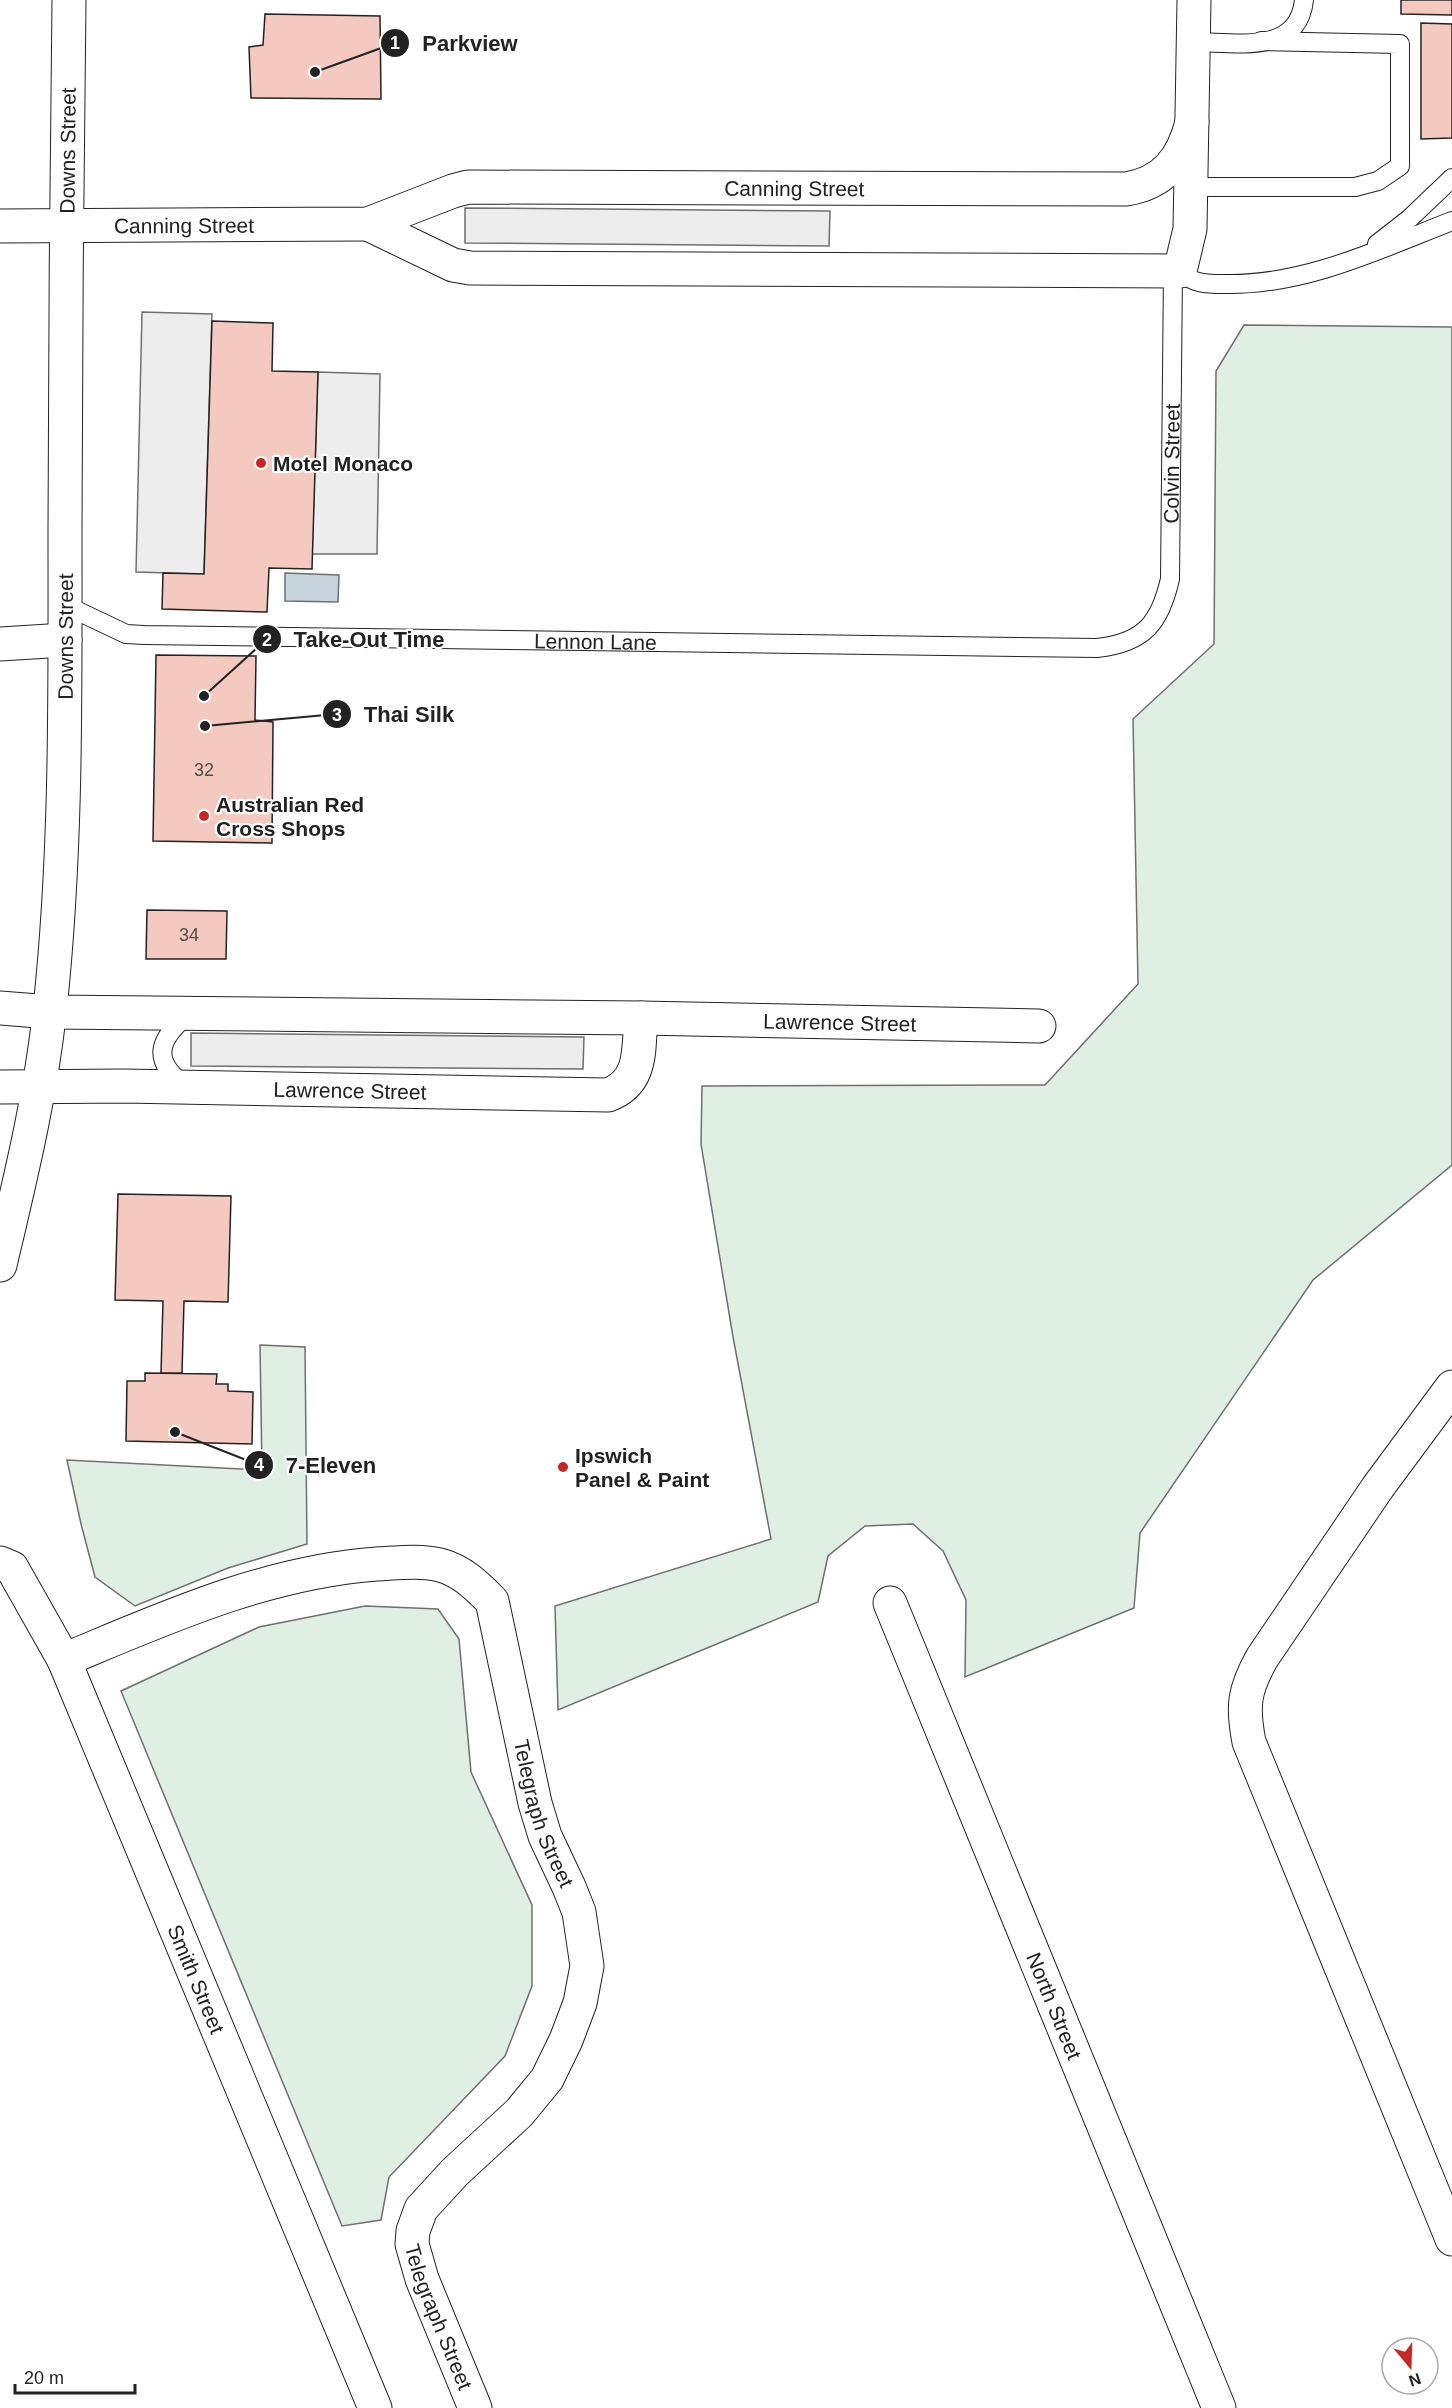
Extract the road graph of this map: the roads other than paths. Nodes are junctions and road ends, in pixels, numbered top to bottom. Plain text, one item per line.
1 (69, 0) edge
2 (1194, 0) edge
3 (1304, 0) edge
4 (1261, 41) junction
5 (1194, 42) junction
6 (1192, 122) junction
7 (1452, 178) edge
8 (1191, 187) junction
9 (1452, 221) edge
10 (368, 224) junction
11 (66, 225) junction
12 (0, 226) edge
13 (1333, 266) junction
14 (1177, 271) junction
15 (66, 605) junction
16 (65, 640) junction
17 (1130, 641) joint
18 (0, 644) edge
19 (0, 1008) edge
20 (50, 1012) junction
21 (189, 1014) junction
22 (640, 1018) junction
23 (1039, 1026) dead end
24 (0, 1087) edge
25 (38, 1088) junction
26 (189, 1088) junction
27 (0, 1265) edge
28 (1452, 1388) edge
29 (0, 1563) edge
30 (890, 1604) dead end
31 (64, 1660) junction
32 (1452, 2239) edge
33 (375, 2408) edge
34 (475, 2408) edge
35 (1219, 2408) edge

1 - 11 street, Downs Street
2 - 5 street, Colvin Street
3 - 4 lane
4 - 5 lane
4 - 8 lane
5 - 6 street, Colvin Street
6 - 8 street, Colvin Street
6 - 10 street, Canning Street
7 - 13 lane
8 - 14 street, Colvin Street
9 - 13 lane
10 - 11 street, Canning Street
10 - 14 street, Canning Street
11 - 12 street, Canning Street
11 - 15 street, Downs Street
13 - 14 lane
14 - 17 lane, Colvin Street
15 - 16 street, Downs Street
15 - 17 lane, Lennon Lane
16 - 18 street
16 - 20 street, Downs Street
19 - 20 street, Lawrence Street
20 - 21 street, Lawrence Street
20 - 25 street, Downs Street
21 - 22 street, Lawrence Street
21 - 26 lane
22 - 23 street, Lawrence Street
22 - 26 street, Lawrence Street
24 - 25 street, Lawrence Street
25 - 26 street, Lawrence Street
25 - 27 street, Downs Street
28 - 32 street
29 - 31 street, Smith Street
30 - 35 street, North Street
31 - 33 street, Smith Street
31 - 34 street, Telegraph Street

